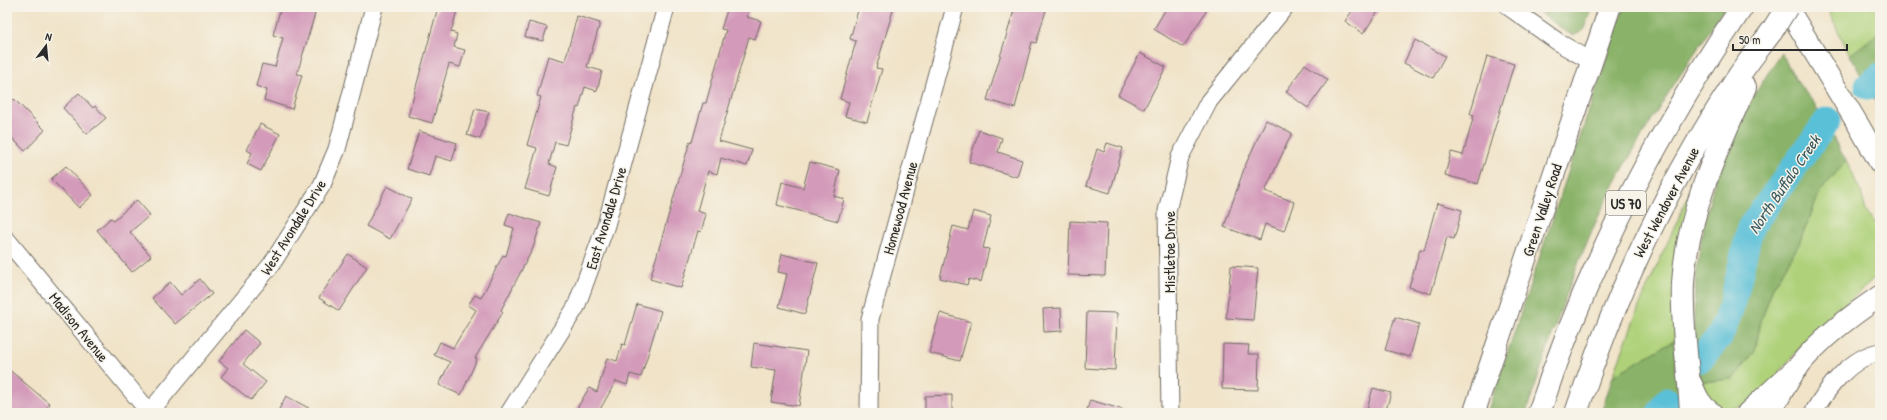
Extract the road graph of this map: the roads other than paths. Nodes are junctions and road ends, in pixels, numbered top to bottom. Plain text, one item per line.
1 (374, 7) edge
2 (666, 7) edge
3 (955, 7) edge
4 (1285, 7) edge
5 (1509, 7) edge
6 (1610, 7) edge
7 (1742, 7) edge
8 (1787, 7) edge
9 (1769, 35) junction
10 (1591, 60) junction
11 (1880, 163) edge
12 (7, 240) edge
13 (1877, 295) edge
14 (1880, 352) edge
15 (1797, 368) junction
16 (1690, 382) junction
17 (149, 413) edge
18 (509, 413) edge
19 (869, 413) edge
20 (1170, 413) edge
21 (1474, 413) edge
22 (1539, 413) edge
23 (1576, 413) edge
24 (1691, 413) edge
25 (1711, 413) edge
26 (1748, 413) edge
27 (1770, 413) edge
28 (1812, 413) edge

1 - 17 street, West Avondale Drive
2 - 18 street, East Avondale Drive
3 - 19 street, Homewood Avenue
4 - 20 street, Mistletoe Drive
5 - 10 street
6 - 10 main road, Green Valley Road
7 - 22 highway, US 70
8 - 9 highway, West Wendover Avenue / US 70, bridge
8 - 11 main road
9 - 16 highway
9 - 23 highway, West Wendover Avenue / US 70
10 - 21 main road, Green Valley Road
12 - 17 street, Madison Avenue
13 - 15 main road
14 - 28 street
15 - 26 highway
15 - 27 main road
16 - 24 highway
16 - 25 highway

